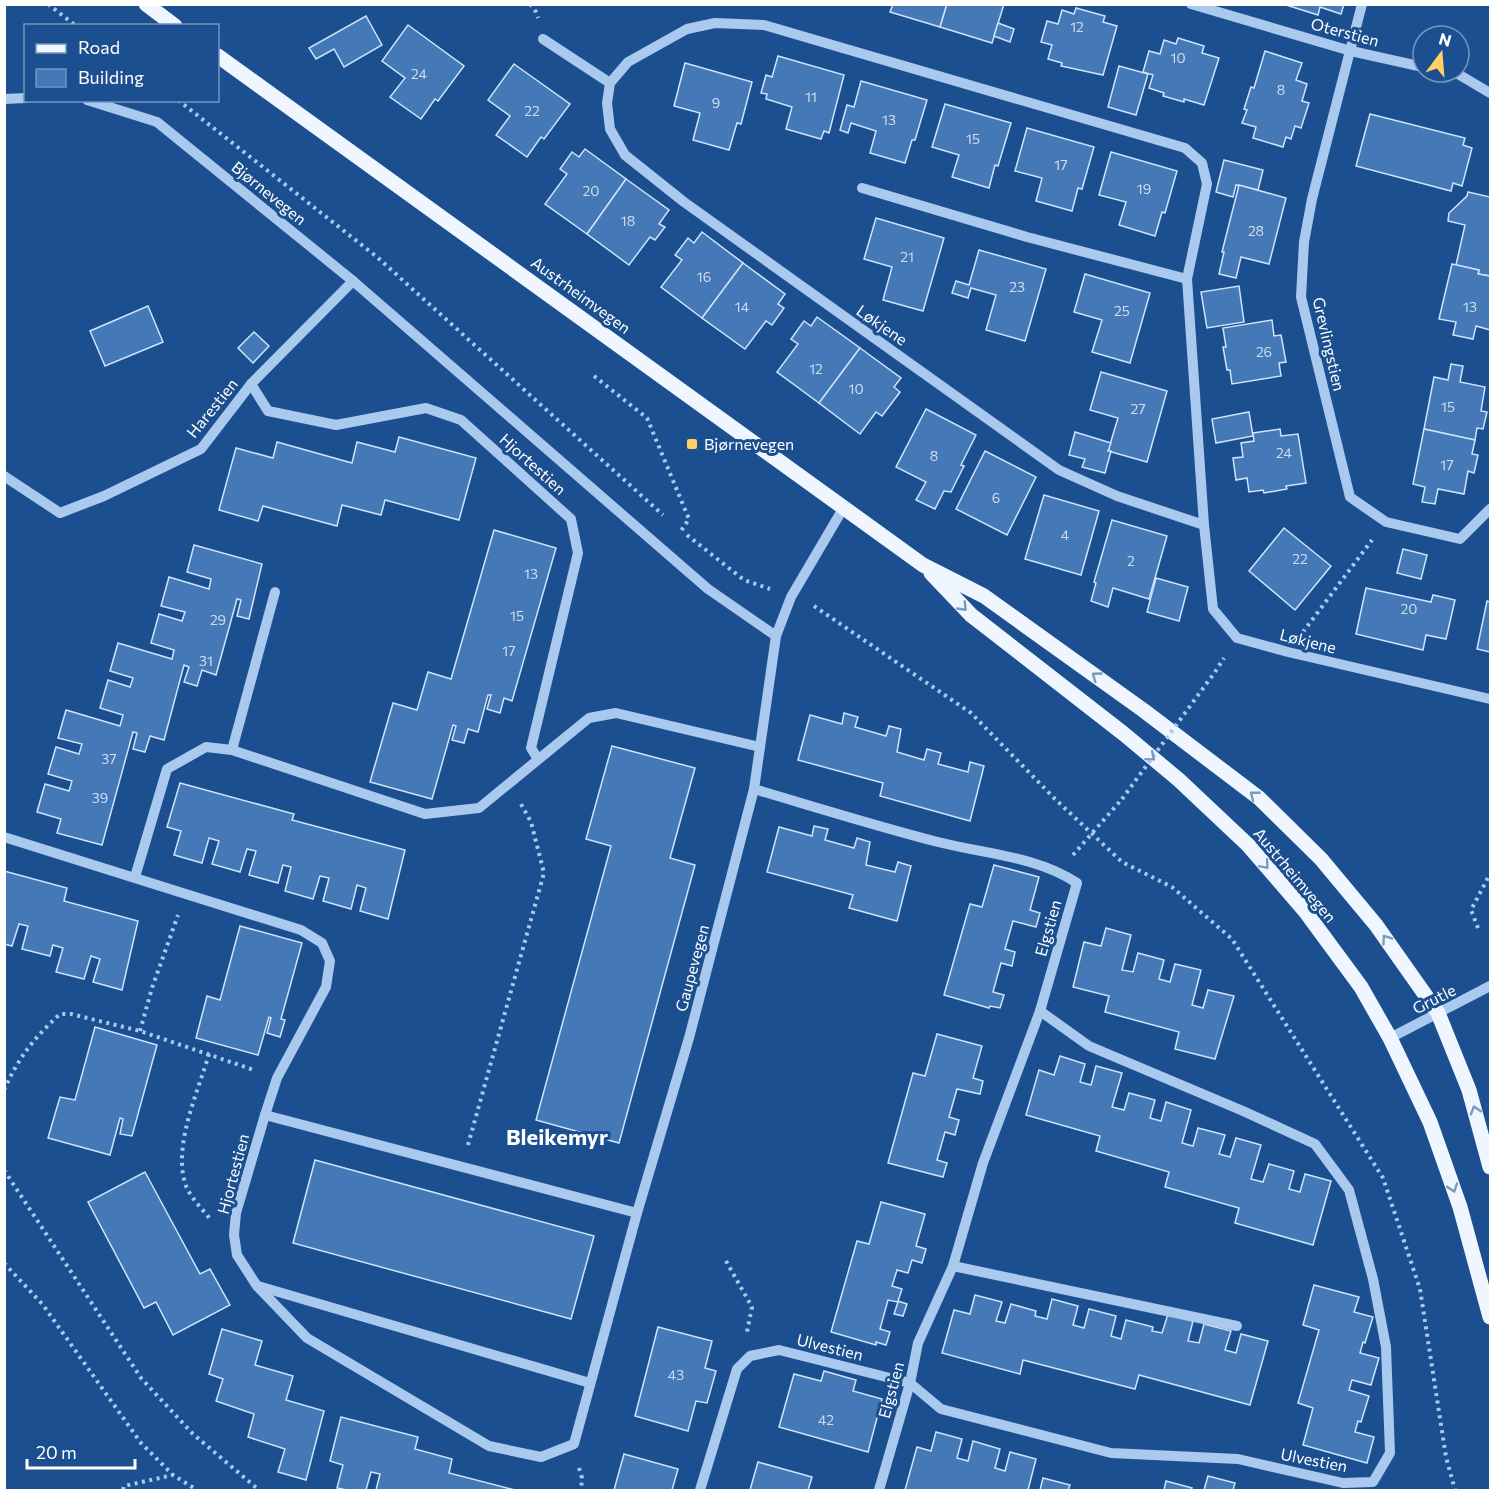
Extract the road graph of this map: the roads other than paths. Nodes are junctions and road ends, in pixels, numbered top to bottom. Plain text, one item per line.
1 (146, 4) edge
2 (1191, 4) edge
3 (1362, 4) edge
4 (172, 24) edge
5 (543, 39) dead end
6 (1351, 51) junction
7 (219, 57) edge
8 (1411, 64) edge
9 (1471, 81) edge
10 (610, 83) junction
11 (1491, 93) edge
12 (24, 98) edge
13 (4, 99) edge
14 (93, 102) edge
15 (862, 188) dead end
16 (1186, 279) junction
17 (353, 281) junction
18 (251, 384) junction
19 (4, 476) edge
20 (844, 507) junction
21 (1491, 509) edge
22 (1204, 525) junction
23 (923, 565) junction
24 (275, 592) dead end
25 (776, 636) junction
26 (1491, 699) edge
27 (760, 747) junction
28 (232, 750) junction
29 (538, 759) junction
30 (753, 789) junction
31 (4, 837) edge
32 (135, 877) junction
33 (1491, 986) edge
34 (1040, 1011) junction
35 (1438, 1013) junction
36 (1390, 1038) junction
37 (265, 1115) junction
38 (1491, 1167) edge
39 (637, 1213) junction
40 (953, 1266) junction
41 (257, 1286) junction
42 (1491, 1317) edge
43 (1237, 1326) dead end
44 (590, 1383) junction
45 (910, 1383) junction
46 (574, 1444) joint
47 (700, 1491) edge
48 (879, 1491) edge

1 - 4 main road
2 - 6 street, Oterstien
3 - 6 street, Grevlingstien
5 - 10 street
6 - 8 street, Oterstien
6 - 21 street, Grevlingstien
7 - 20 main road, Austrheimvegen
9 - 11 street
10 - 16 street, Løkjene
10 - 22 street, Løkjene
12 - 13 street
14 - 17 street, Bjørnevegen
15 - 16 street
16 - 22 street, Løkjene
17 - 18 street, Harestien
17 - 25 street, Bjørnevegen
18 - 19 street, Harestien
18 - 29 street, Hjortestien
20 - 23 main road, Austrheimvegen
20 - 25 street, Gaupevegen
22 - 26 street, Løkjene
35 -> 23 main road, Austrheimvegen
23 -> 36 main road, Austrheimvegen
24 - 28 street
25 - 27 street, Gaupevegen
27 - 29 street
27 - 30 street, Gaupevegen
28 - 29 street
28 - 32 street
30 - 34 street, Elgstien
30 - 39 street, Gaupevegen
31 - 32 street, Hjortestien
32 - 37 street, Hjortestien
33 - 35 street, Grutle
34 - 40 street, Elgstien
34 - 45 street, Ulvestien
35 - 36 street, Grutle
38 -> 35 main road, Austrheimvegen
36 -> 42 main road, Austrheimvegen
37 - 39 street
37 - 41 street, Hjortestien
39 - 44 street, Gaupevegen
40 - 43 street
40 - 45 street, Elgstien
41 - 44 street
41 - 46 street, Hjortestien
44 - 46 street, Gaupevegen
45 - 47 street, Ulvestien
45 - 48 street, Elgstien

